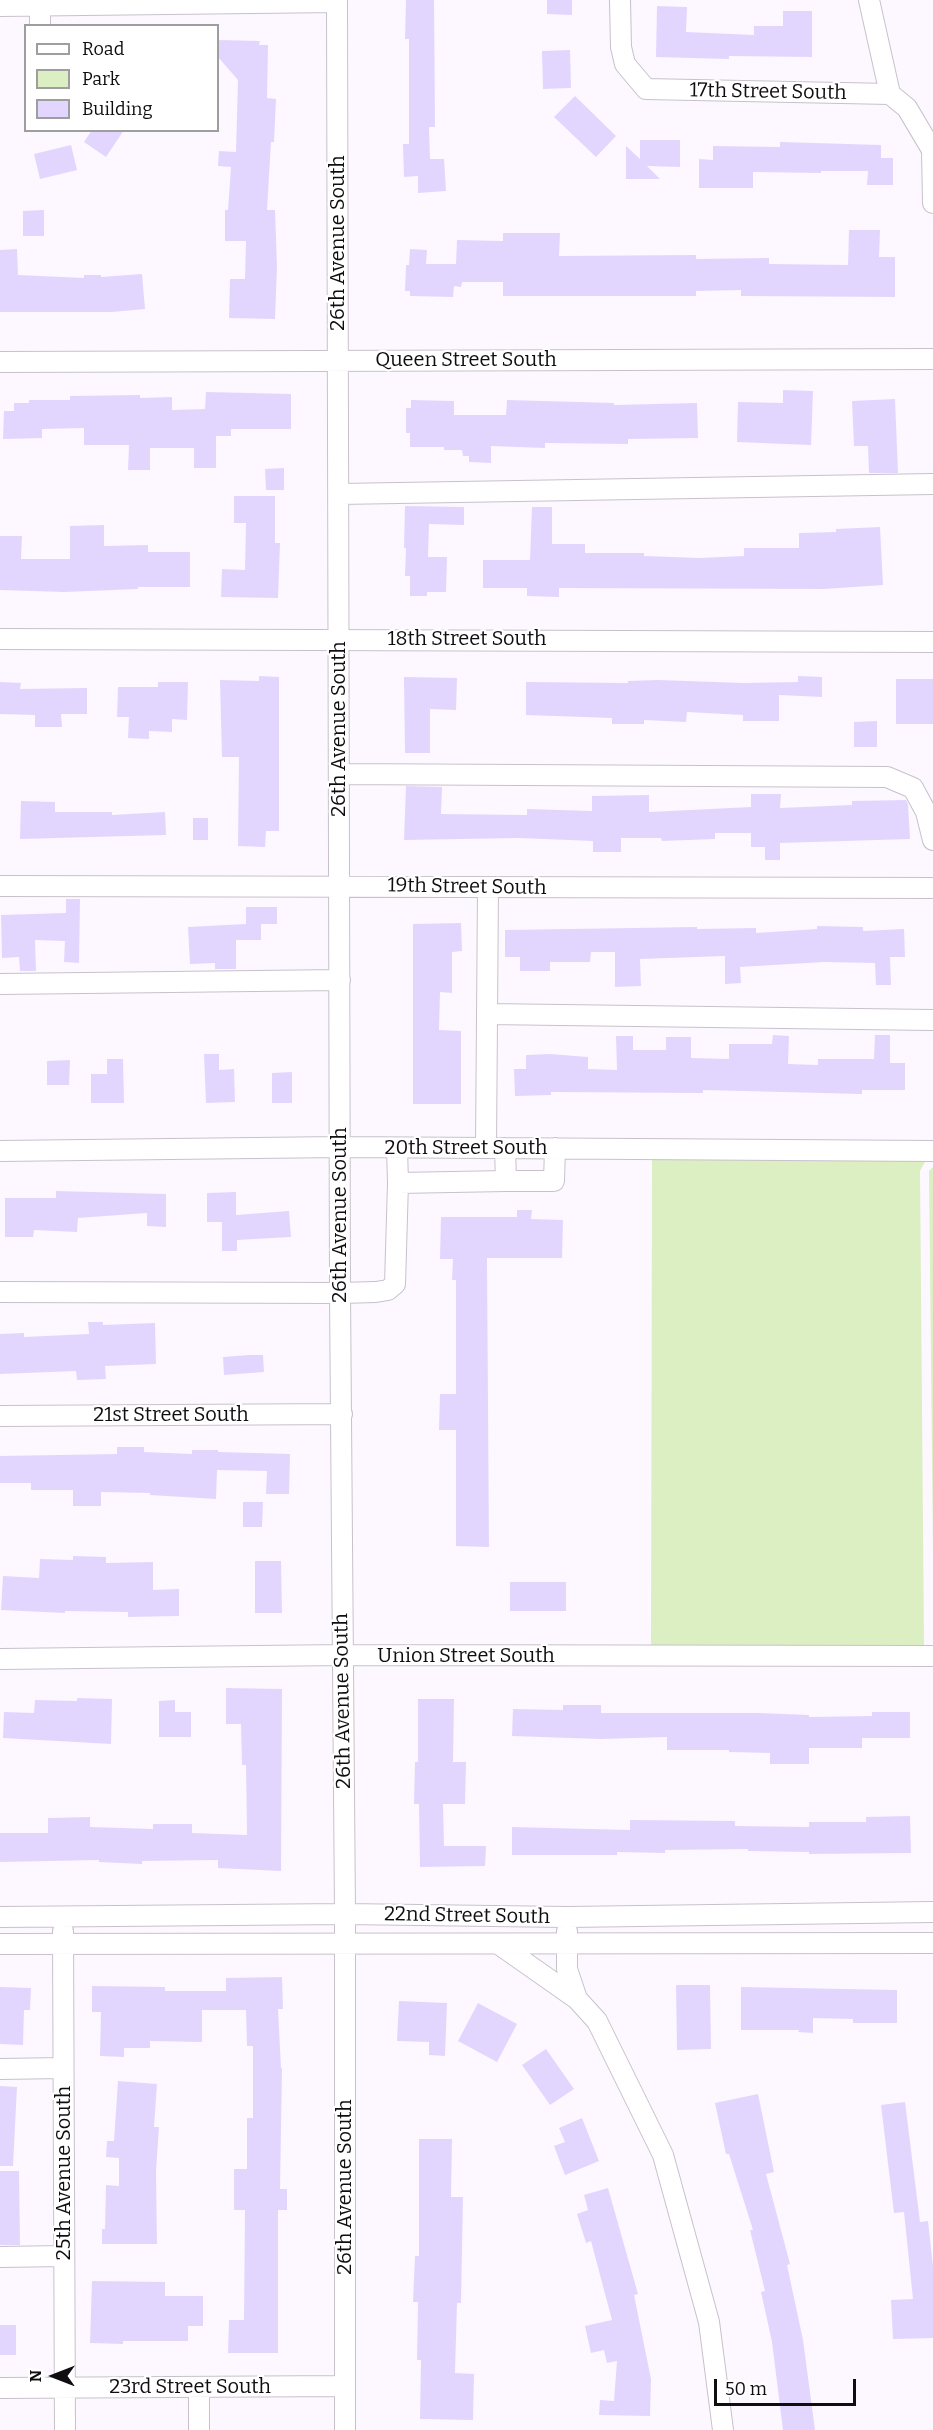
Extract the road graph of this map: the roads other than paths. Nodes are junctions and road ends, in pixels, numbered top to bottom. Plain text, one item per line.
1 (620, 0) edge
2 (869, 0) edge
3 (337, 1) edge
4 (0, 6) edge
5 (40, 10) edge
6 (890, 94) junction
7 (933, 203) edge
8 (933, 359) edge
9 (338, 360) junction
10 (0, 363) edge
11 (933, 484) edge
12 (339, 494) junction
13 (0, 639) edge
14 (339, 639) junction
15 (933, 642) edge
16 (339, 774) junction
17 (933, 840) edge
18 (0, 886) edge
19 (340, 886) junction
20 (488, 888) junction
21 (933, 888) edge
22 (340, 980) junction
23 (0, 984) edge
24 (487, 1014) junction
25 (933, 1020) edge
26 (340, 1147) junction
27 (397, 1148) junction
28 (495, 1148) junction
29 (555, 1148) junction
30 (0, 1151) edge
31 (933, 1151) edge
32 (506, 1181) junction
33 (398, 1183) junction
34 (0, 1292) edge
35 (340, 1293) junction
36 (342, 1414) junction
37 (0, 1416) edge
38 (343, 1655) junction
39 (933, 1656) edge
40 (0, 1659) edge
41 (933, 1912) edge
42 (345, 1914) junction
43 (63, 1916) junction
44 (0, 1917) edge
45 (567, 1917) junction
46 (933, 1943) edge
47 (0, 1944) edge
48 (62, 1944) junction
49 (345, 1944) junction
50 (566, 1944) junction
51 (500, 1945) junction
52 (577, 1999) junction
53 (63, 2068) junction
54 (0, 2069) edge
55 (64, 2256) junction
56 (0, 2257) edge
57 (345, 2386) junction
58 (199, 2387) junction
59 (0, 2388) edge
60 (65, 2388) junction
61 (65, 2430) edge
62 (199, 2430) edge
63 (345, 2430) edge
64 (723, 2430) edge

1 - 6 street, 17th Street South
2 - 6 street
3 - 5 street
3 - 9 street, 26th Avenue South
4 - 5 street
6 - 7 street
8 - 9 street, Queen Street South
9 - 10 street, Queen Street South
9 - 12 street, 26th Avenue South
11 - 12 street
12 - 14 street, 26th Avenue South
13 - 14 street, 18th Street South
14 - 15 street, 18th Street South
14 - 16 street, 26th Avenue South
16 - 17 street
16 - 19 street, 26th Avenue South
18 - 19 street, 19th Street South
19 - 20 street, 19th Street South
19 - 22 street, 26th Avenue South
20 - 21 street, 19th Street South
20 - 24 street
22 - 23 street
22 - 26 street, 26th Avenue South
24 - 25 street
24 - 28 street
26 - 27 street, 20th Street South
26 - 30 street, 20th Street South
26 - 35 street, 26th Avenue South
27 - 28 street, 20th Street South
27 - 33 street
28 - 29 street, 20th Street South
28 - 32 street
29 - 31 street, 20th Street South
29 - 32 street
32 - 33 street
33 - 35 street
34 - 35 street
35 - 36 street, 26th Avenue South
36 - 37 street, 21st Street South
36 - 38 street, 26th Avenue South
38 - 39 street, Union Street South
38 - 40 street, Union Street South
38 - 42 street, 26th Avenue South
41 - 45 street, 22nd Street South
42 - 43 street, 22nd Street South
42 - 45 street, 22nd Street South
42 - 49 street, 26th Avenue South
43 - 44 street, 22nd Street South
43 - 48 street, 25th Avenue South
45 - 50 street
46 - 50 street, 22nd Street South
47 - 48 street, 22nd Street South
48 - 49 street, 22nd Street South
48 - 53 street, 25th Avenue South
49 - 51 street, 22nd Street South
49 - 57 street, 26th Avenue South
50 - 51 street, 22nd Street South
50 - 52 street
51 - 52 street
52 - 64 street
53 - 54 street
53 - 55 street, 25th Avenue South
55 - 56 street
55 - 60 street, 25th Avenue South
57 - 58 street, 23rd Street South
57 - 63 street, 26th Avenue South
58 - 60 street, 23rd Street South
58 - 62 street
59 - 60 street, 23rd Street South
60 - 61 street, 25th Avenue South

